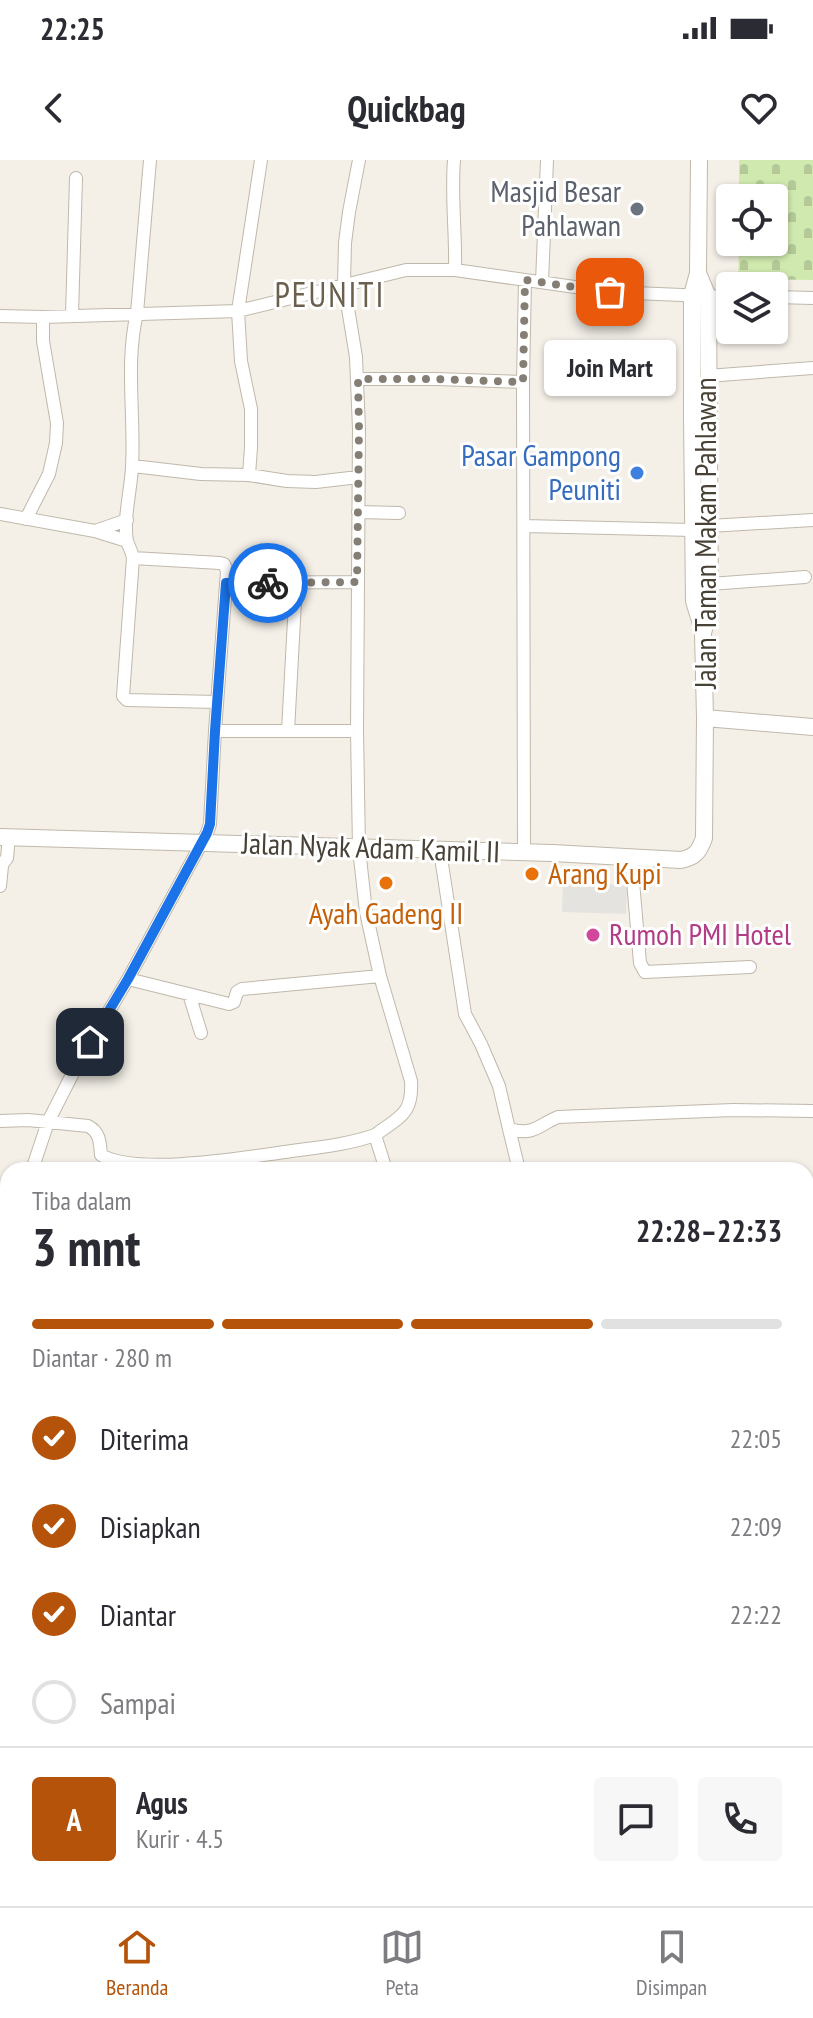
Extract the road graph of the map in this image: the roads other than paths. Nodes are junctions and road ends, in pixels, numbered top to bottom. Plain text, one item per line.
1 (150, 160) edge
2 (261, 160) edge
3 (359, 160) edge
4 (454, 160) edge
5 (547, 160) edge
6 (699, 160) edge
7 (76, 178) dead end
8 (455, 270) junction
9 (525, 280) junction
10 (542, 282) junction
11 (344, 284) junction
12 (700, 296) junction
13 (716, 297) edge
14 (788, 297) edge
15 (813, 298) edge
16 (238, 311) junction
17 (137, 313) junction
18 (72, 315) junction
19 (0, 316) edge
20 (43, 317) junction
21 (813, 368) edge
22 (707, 376) junction
23 (358, 379) junction
24 (523, 382) junction
25 (700, 417) junction
26 (133, 466) junction
27 (249, 475) junction
28 (358, 477) junction
29 (358, 512) junction
30 (399, 513) dead end
31 (0, 514) edge
32 (26, 519) junction
33 (127, 520) junction
34 (813, 520) edge
35 (524, 526) junction
36 (701, 528) junction
37 (95, 531) junction
38 (127, 541) junction
39 (133, 558) junction
40 (805, 577) dead end
41 (357, 582) junction
42 (226, 583) junction
43 (296, 583) junction
44 (710, 584) junction
45 (703, 633) junction
46 (217, 702) junction
47 (705, 718) junction
48 (813, 727) edge
49 (215, 731) junction
50 (288, 731) junction
51 (357, 731) junction
52 (4, 837) edge
53 (202, 843) junction
54 (359, 849) junction
55 (440, 851) junction
56 (524, 853) junction
57 (694, 857) joint
58 (631, 858) junction
59 (1, 867) edge
60 (0, 886) edge
61 (750, 967) dead end
62 (380, 976) junction
63 (128, 979) junction
64 (189, 994) junction
65 (201, 1033) dead end
66 (813, 1111) edge
67 (0, 1121) edge
68 (48, 1122) junction
69 (509, 1129) junction
70 (375, 1135) junction
71 (35, 1162) edge
72 (121, 1162) edge
73 (209, 1162) edge
74 (383, 1162) edge
75 (517, 1162) edge

1 - 17 street
2 - 16 street
3 - 11 street
4 - 8 street
5 - 10 street
6 - 12 street, Jalan Taman Makam Pahlawan
7 - 18 street
8 - 9 street
8 - 11 street
9 - 10 street
9 - 24 street
10 - 12 street
11 - 16 street
11 - 23 street
12 - 13 street
12 - 22 street, Jalan Taman Makam Pahlawan
12 - 25 street
14 - 15 street
16 - 17 street
16 - 27 street
17 - 18 street
17 - 26 street
18 - 20 street
19 - 20 street
20 - 32 street
21 - 22 street
22 - 25 street, Jalan Taman Makam Pahlawan
23 - 24 street
23 - 28 street
24 - 35 street
25 - 36 street, Jalan Taman Makam Pahlawan
26 - 27 street
26 - 33 street
27 - 28 street
28 - 29 street
29 - 30 street
29 - 41 street
31 - 32 street
32 - 37 street
33 - 37 street
33 - 38 street
34 - 36 street
35 - 36 street
35 - 56 street
36 - 44 street, Jalan Taman Makam Pahlawan
36 - 45 street
37 - 38 street
38 - 39 street
39 - 42 street
39 - 46 street
40 - 44 street
41 - 43 street
41 - 51 street
42 - 43 street
42 - 46 street
43 - 50 street
44 - 45 street, Jalan Taman Makam Pahlawan
45 - 47 street, Jalan Taman Makam Pahlawan
46 - 49 street
47 - 48 street
47 - 57 street, Jalan Taman Makam Pahlawan
49 - 50 street
49 - 53 street
50 - 51 street
51 - 54 street
52 - 53 street, Jalan Nyak Adam Kamil II
52 - 59 street
53 - 54 street, Jalan Nyak Adam Kamil II
53 - 63 street
54 - 55 street, Jalan Nyak Adam Kamil II
54 - 62 street
55 - 56 street, Jalan Nyak Adam Kamil II
55 - 69 street
56 - 58 street, Jalan Nyak Adam Kamil II
57 - 58 street, Jalan Nyak Adam Kamil II
58 - 61 street
59 - 60 street
62 - 64 street
62 - 70 street
63 - 64 street
63 - 68 street
64 - 65 street
66 - 69 street
67 - 68 street
68 - 71 street
68 - 72 street
69 - 75 street
70 - 73 street
70 - 74 street

